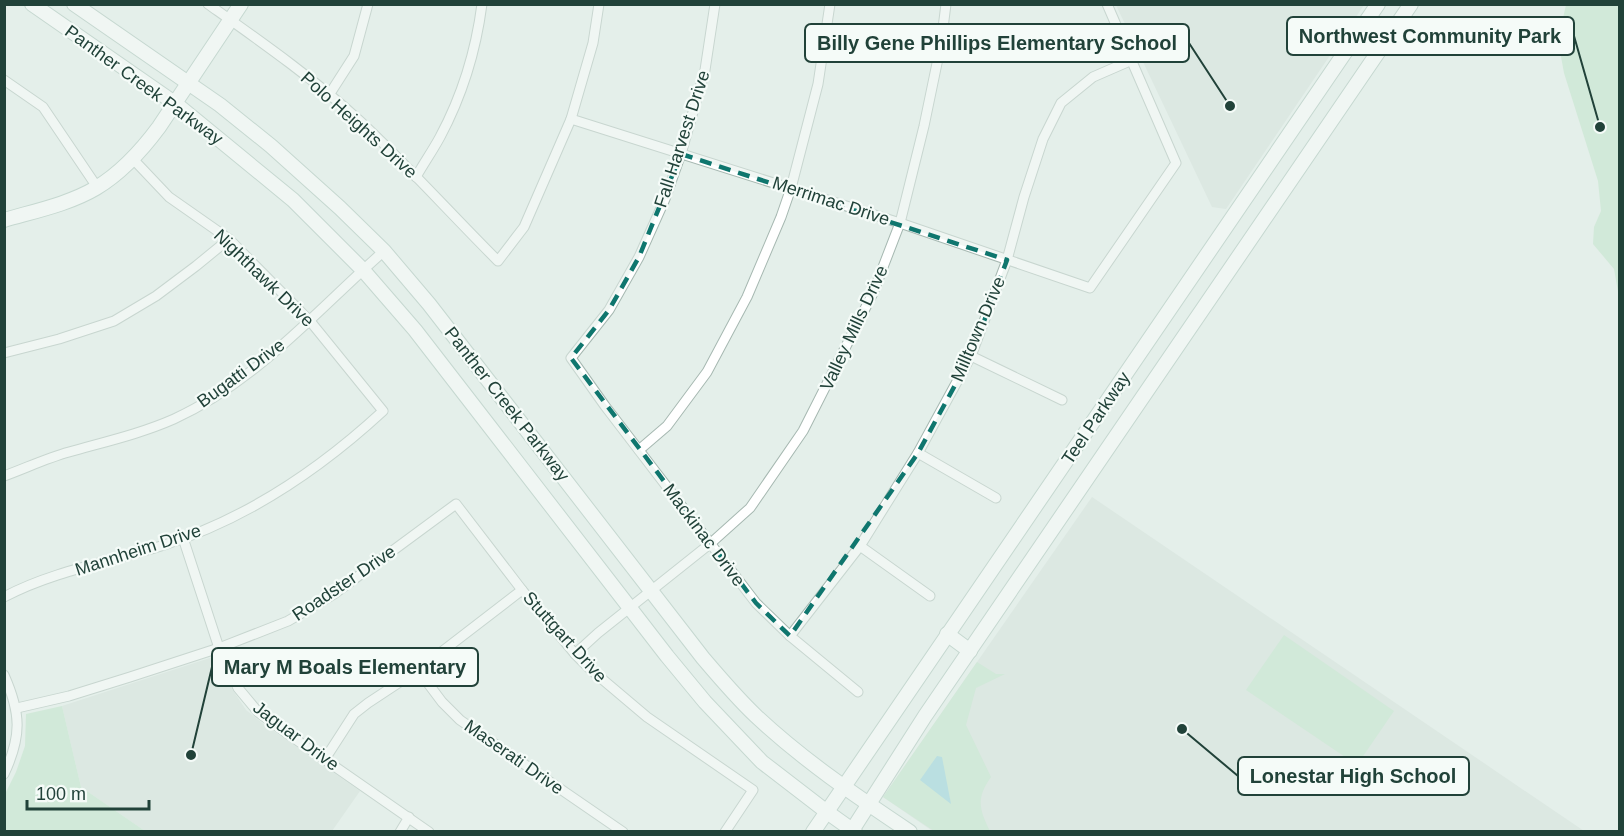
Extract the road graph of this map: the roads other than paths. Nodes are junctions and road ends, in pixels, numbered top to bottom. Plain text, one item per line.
1 (32, 4) edge
2 (74, 4) edge
3 (208, 4) edge
4 (241, 4) edge
5 (368, 4) edge
6 (482, 4) edge
7 (599, 4) edge
8 (715, 4) edge
9 (830, 4) edge
10 (946, 4) edge
11 (1107, 4) edge
12 (1378, 4) edge
13 (1411, 4) edge
14 (231, 21) junction
15 (1132, 60) junction
16 (4, 80) edge
17 (190, 84) junction
18 (329, 95) junction
19 (176, 104) junction
20 (571, 119) junction
21 (681, 154) junction
22 (132, 158) junction
23 (416, 177) junction
24 (1276, 177) junction
25 (97, 187) junction
26 (791, 188) junction
27 (4, 220) edge
28 (900, 223) junction
29 (229, 239) junction
30 (384, 251) junction
31 (1008, 260) junction
32 (363, 270) junction
33 (310, 321) junction
34 (4, 353) edge
35 (971, 356) junction
36 (571, 358) joint
37 (1062, 400) dead end
38 (383, 411) joint
39 (639, 450) junction
40 (918, 453) junction
41 (4, 476) edge
42 (1062, 491) junction
43 (996, 498) dead end
44 (456, 504) joint
45 (183, 538) junction
46 (711, 543) junction
47 (860, 546) junction
48 (522, 590) junction
49 (651, 591) junction
50 (930, 596) dead end
51 (4, 597) edge
52 (630, 608) junction
53 (947, 634) junction
54 (790, 636) junction
55 (219, 648) junction
56 (969, 651) junction
57 (575, 654) junction
58 (418, 669) junction
59 (4, 675) edge
60 (858, 692) dead end
61 (17, 708) junction
62 (325, 759) junction
63 (4, 774) edge
64 (844, 787) junction
65 (869, 805) junction
66 (826, 812) junction
67 (409, 817) junction
68 (400, 831) edge
69 (429, 831) edge
70 (623, 831) edge
71 (725, 831) edge
72 (813, 831) edge
73 (853, 831) edge
74 (910, 831) edge

1 - 19 main road, Panther Creek Parkway
2 - 17 main road, Panther Creek Parkway
3 - 14 street, Polo Heights Drive
4 - 14 main road
5 - 18 street
6 - 23 street
7 - 20 street
8 - 21 street, Fall Harvest Drive
9 - 26 street
10 - 28 street, Valley Mills Drive
11 - 15 street
12 - 24 main road, Teel Parkway
13 - 24 main road, Teel Parkway
14 - 17 main road
14 - 18 street, Polo Heights Drive
15 - 31 street, Milltown Drive
15 - 31 street, Merrimac Drive
16 - 25 street
17 - 19 main road
17 - 30 main road, Panther Creek Parkway
18 - 23 street, Polo Heights Drive
19 - 22 main road
19 - 32 main road, Panther Creek Parkway
20 - 21 street, Merrimac Drive
20 - 23 street, Polo Heights Drive
21 - 26 street, Merrimac Drive
21 - 36 street, Fall Harvest Drive
22 - 25 main road
22 - 29 street, Nighthawk Drive
24 - 42 main road, Teel Parkway
24 - 42 main road, Teel Parkway
25 - 27 main road
26 - 28 street, Merrimac Drive
26 - 39 street
28 - 31 street, Merrimac Drive
28 - 46 street, Valley Mills Drive
29 - 33 street, Nighthawk Drive
29 - 34 street
30 - 32 street, Bugatti Drive
30 - 49 main road, Panther Creek Parkway
31 - 35 street, Milltown Drive
32 - 33 street, Bugatti Drive
32 - 52 main road, Panther Creek Parkway
33 - 38 street, Nighthawk Drive
33 - 41 street, Bugatti Drive
35 - 37 street
35 - 40 street, Milltown Drive
36 - 39 street, Mackinac Drive
38 - 45 street, Mannheim Drive
39 - 46 street, Mackinac Drive
40 - 43 street
40 - 47 street, Milltown Drive
42 - 53 main road, Teel Parkway
42 - 56 main road, Teel Parkway
44 - 48 street, Stuttgart Drive
44 - 55 street, Roadster Drive
45 - 51 street, Mannheim Drive
45 - 55 street, Jaguar Drive
46 - 49 street, Valley Mills Drive
46 - 54 street, Mackinac Drive
47 - 50 street
47 - 54 street, Milltown Drive
48 - 57 street, Stuttgart Drive
48 - 58 street
49 - 52 street, Valley Mills Drive
49 - 64 main road, Panther Creek Parkway
52 - 57 street, Valley Mills Drive
52 - 66 main road, Panther Creek Parkway
53 - 56 main road
53 - 64 main road, Teel Parkway
54 - 60 street, Mackinac Drive
55 - 61 street, Roadster Drive
55 - 62 street, Jaguar Drive
56 - 65 main road, Teel Parkway
57 - 71 street, Stuttgart Drive
58 - 62 street
58 - 70 street, Maserati Drive
59 - 61 street
61 - 63 street
62 - 67 street, Jaguar Drive
64 - 65 main road, Panther Creek Parkway
64 - 66 main road, Teel Parkway
65 - 73 main road, Teel Parkway
65 - 74 main road, Panther Creek Parkway
66 - 72 main road, Teel Parkway
66 - 73 main road, Panther Creek Parkway
67 - 68 street
67 - 69 street, Jaguar Drive

